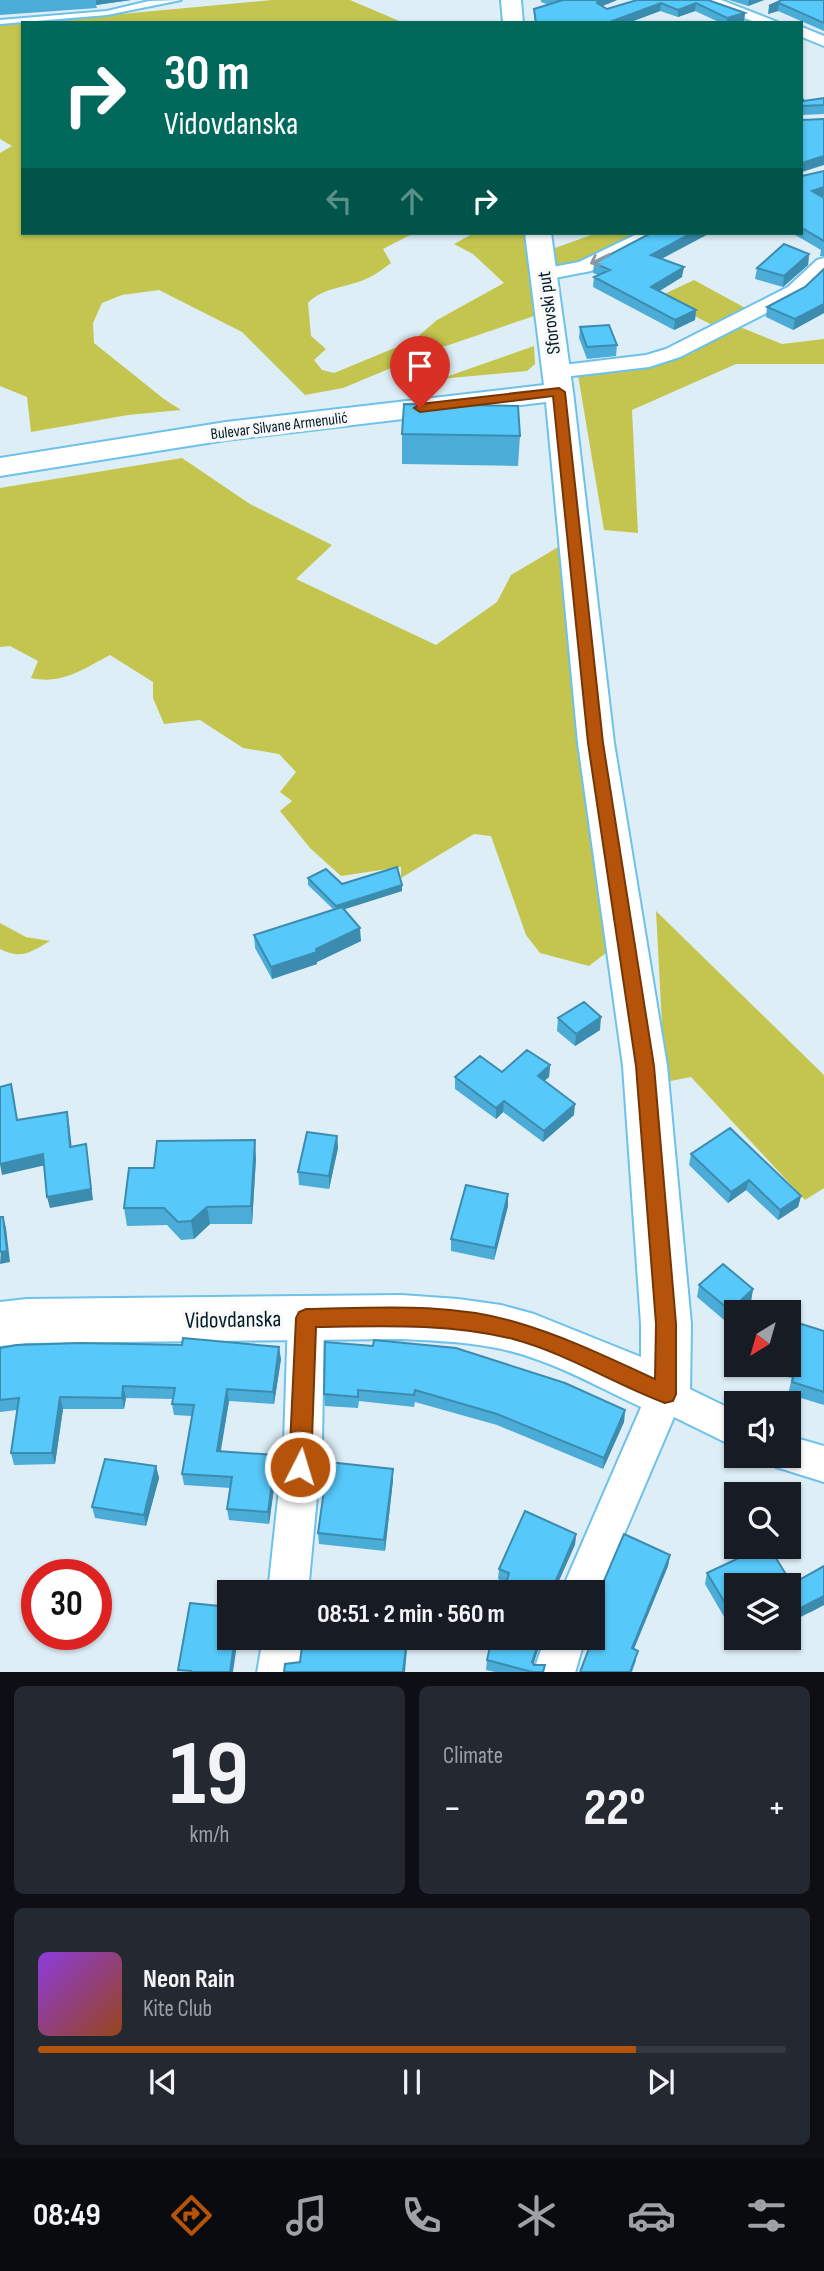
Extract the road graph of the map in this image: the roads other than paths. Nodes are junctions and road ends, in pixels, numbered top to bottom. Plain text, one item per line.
1 (177, 0) edge
2 (511, 0) edge
3 (708, 0) edge
4 (772, 5) edge
5 (748, 15) junction
6 (513, 21) edge
7 (767, 21) edge
8 (0, 22) edge
9 (803, 32) edge
10 (824, 41) edge
11 (538, 235) edge
12 (649, 235) edge
13 (824, 264) edge
14 (544, 274) junction
15 (557, 382) junction
16 (0, 467) edge
17 (306, 1318) junction
18 (0, 1324) edge
19 (665, 1394) junction
20 (724, 1424) edge
21 (289, 1580) edge
22 (586, 1580) edge
23 (281, 1650) edge
24 (561, 1650) edge
25 (278, 1672) edge
26 (554, 1672) edge

1 - 8 lane
2 - 6 street
3 - 5 street
4 - 5 street
5 - 7 street
9 - 10 street
11 - 14 street, Sforovski put
12 -> 14 street
13 - 15 street
14 - 15 street, Sforovski put
15 - 16 street, Bulevar Silvane Armenulić
15 - 19 street, Sforovski put
17 - 18 street, Vidovdanska
17 - 19 street, Vidovdanska
17 - 21 street
19 - 20 street, Vidovdanska
19 - 22 street
23 - 25 street
24 - 26 street

